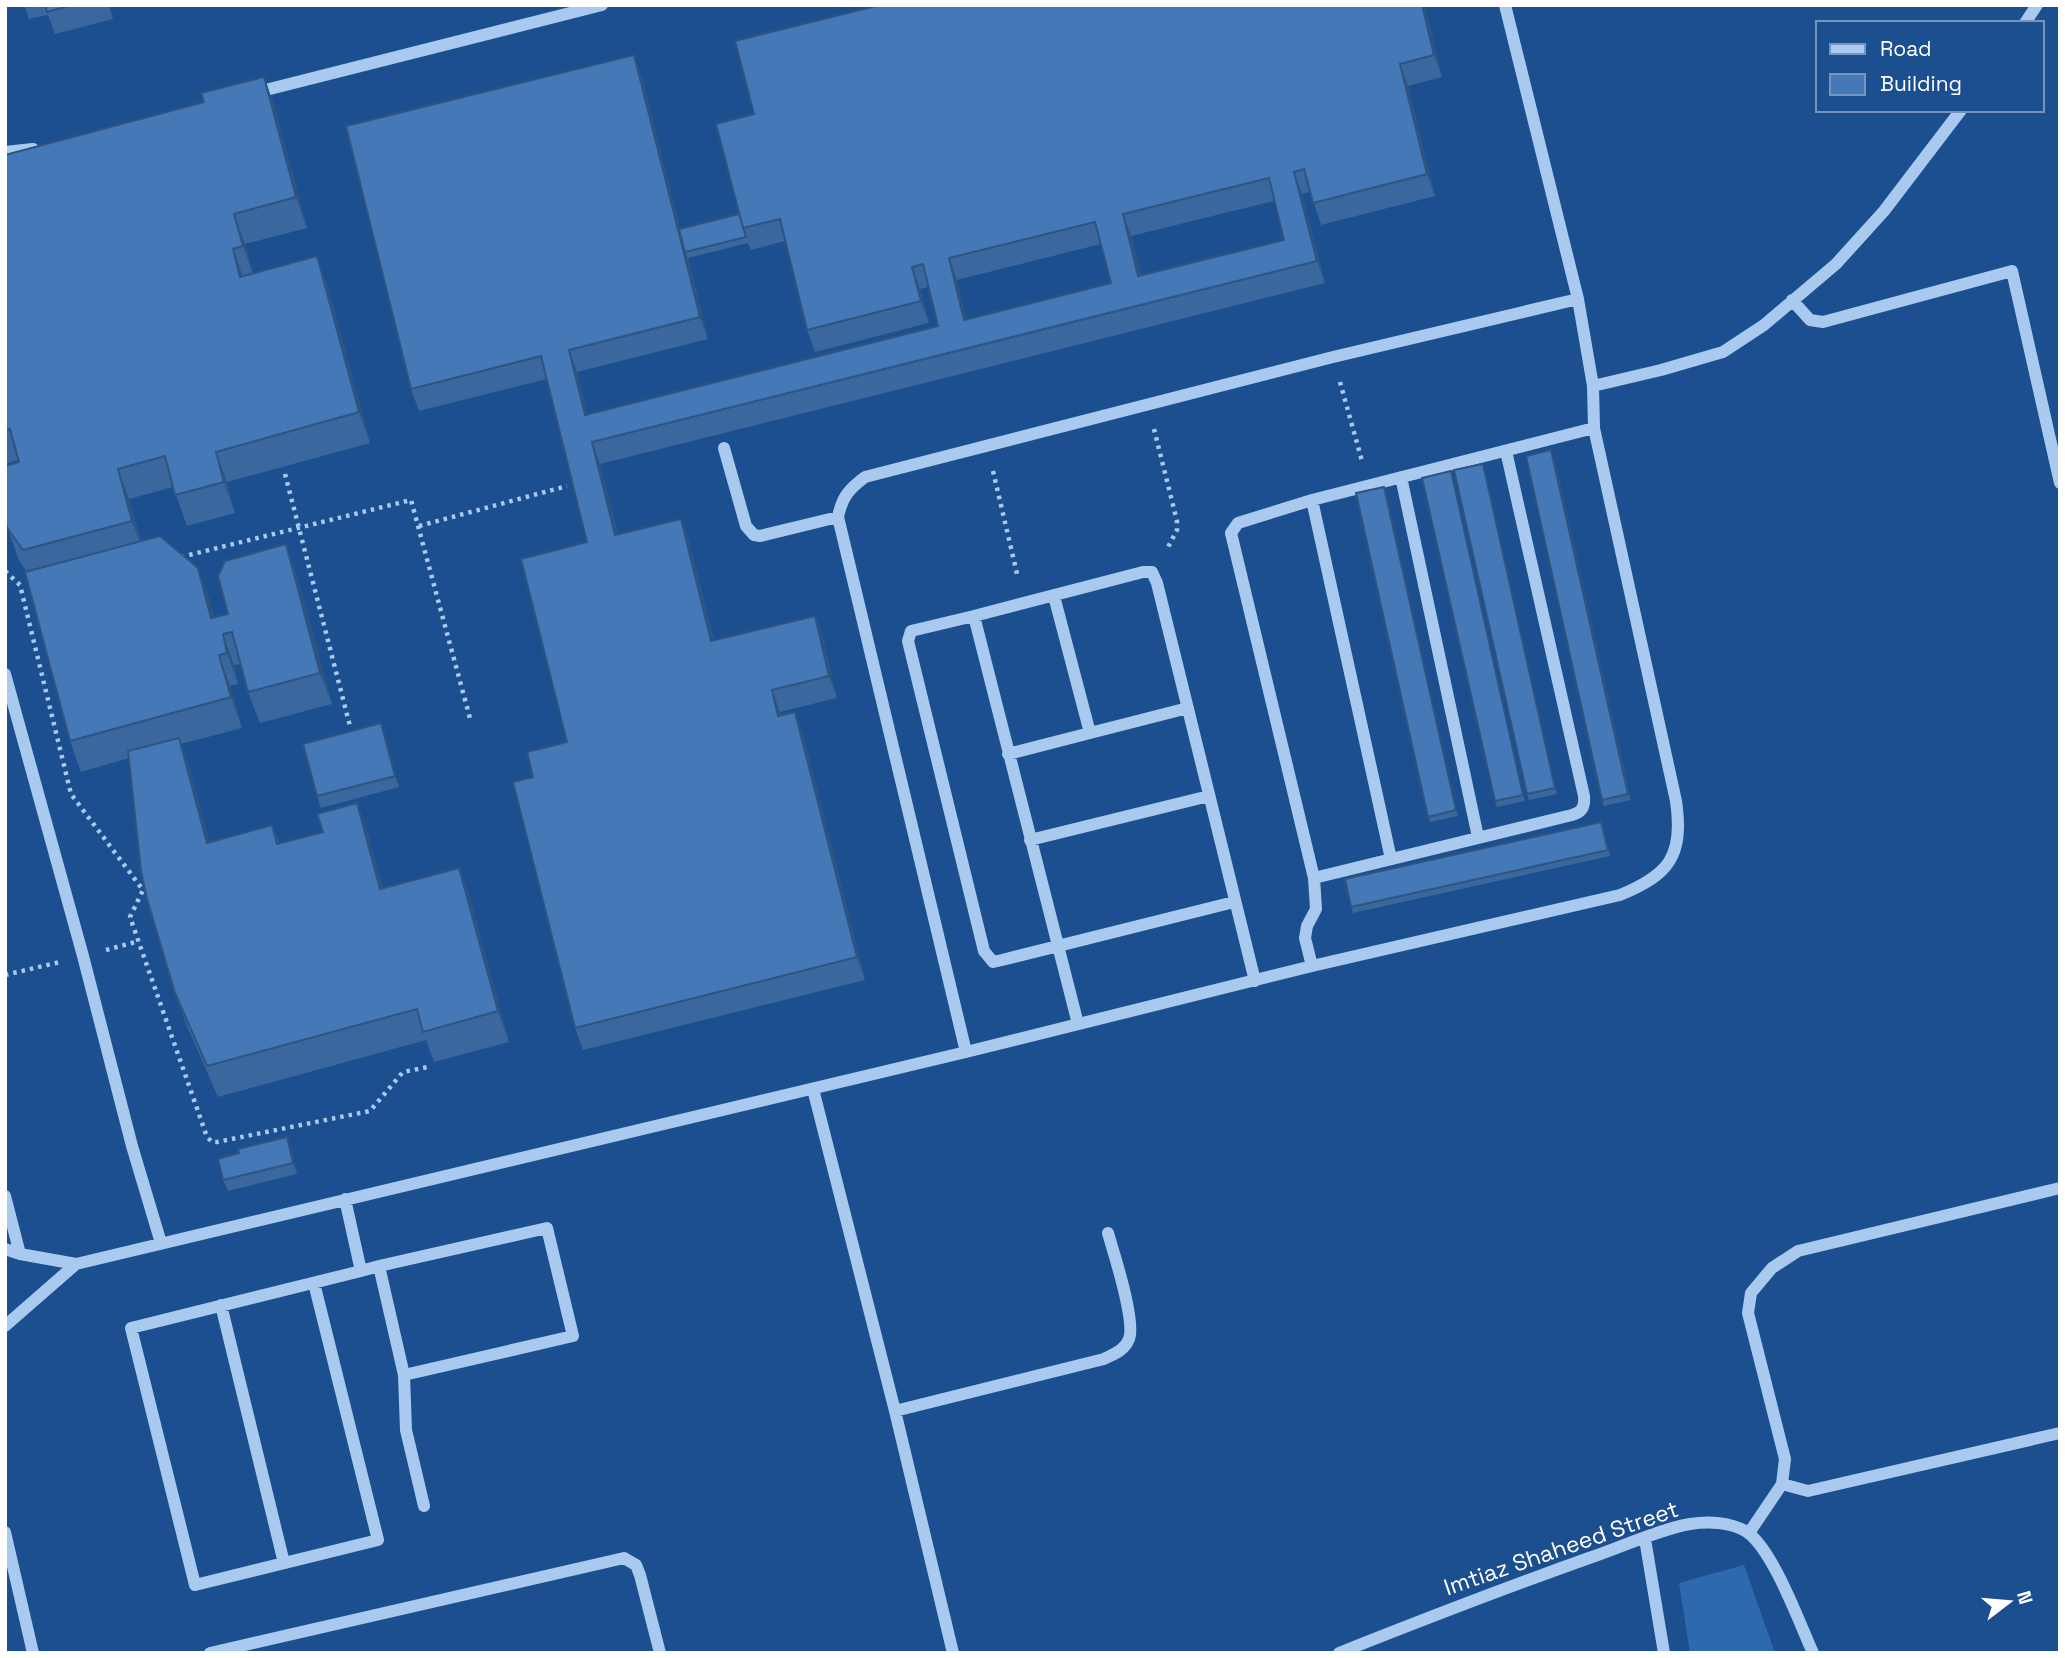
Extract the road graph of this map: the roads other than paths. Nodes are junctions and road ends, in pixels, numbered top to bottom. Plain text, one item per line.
1 (603, 5) edge
2 (1505, 5) edge
3 (2037, 5) edge
4 (2026, 21) edge
5 (240, 97) edge
6 (1959, 112) edge
7 (51, 144) edge
8 (5, 152) edge
9 (1578, 299) junction
10 (1792, 300) junction
11 (1593, 386) junction
12 (1594, 428) junction
13 (724, 447) dead end
14 (1506, 451) junction
15 (1401, 477) junction
16 (2060, 483) edge
17 (1312, 500) junction
18 (838, 517) junction
19 (1054, 596) junction
20 (974, 616) junction
21 (5, 674) edge
22 (1188, 708) junction
23 (1090, 733) junction
24 (1008, 754) junction
25 (1209, 796) junction
26 (1478, 837) junction
27 (1030, 841) junction
28 (1391, 859) junction
29 (1314, 878) junction
30 (1234, 902) junction
31 (1057, 946) junction
32 (1312, 966) junction
33 (1255, 981) junction
34 (1078, 1024) junction
35 (966, 1052) junction
36 (813, 1089) junction
37 (2060, 1188) edge
38 (5, 1196) edge
39 (345, 1199) junction
40 (1108, 1233) dead end
41 (161, 1243) junction
42 (5, 1249) edge
43 (20, 1254) junction
44 (76, 1264) junction
45 (379, 1266) junction
46 (361, 1271) junction
47 (314, 1283) junction
48 (221, 1305) junction
49 (5, 1326) edge
50 (404, 1375) junction
51 (895, 1411) junction
52 (2060, 1433) edge
53 (1782, 1483) junction
54 (424, 1506) dead end
55 (5, 1532) edge
56 (1749, 1533) junction
57 (1645, 1538) junction
58 (284, 1563) junction
59 (33, 1653) edge
60 (210, 1653) edge
61 (660, 1653) edge
62 (953, 1653) edge
63 (1339, 1653) edge
64 (1664, 1653) edge
65 (1813, 1653) edge

1 - 5 street
2 - 9 street
3 - 4 street
6 - 10 street
7 - 8 street
9 - 11 street
9 - 18 street
10 - 11 street
10 - 16 street
11 - 12 street
12 - 14 street
12 - 32 street
13 - 18 street
14 - 15 street
14 - 26 street
15 - 17 street
15 - 26 street
17 - 28 street
17 - 29 street
18 - 35 street
19 - 20 street
19 - 22 street
19 - 23 street
20 - 24 street
20 - 31 street
21 - 41 street
22 - 23 street
22 - 25 street
23 - 24 street
24 - 27 street
25 - 27 street
25 - 30 street
26 - 28 street
27 - 31 street
28 - 29 street
29 - 32 street
30 - 31 street
30 - 33 street
31 - 34 street
32 - 33 street
33 - 34 street
34 - 35 street
35 - 36 street
36 - 39 street
36 - 51 street
37 - 53 street
38 - 43 street
39 - 41 street
39 - 46 street
40 - 51 street
41 - 44 street
42 - 43 street
43 - 44 street
44 - 49 street
45 - 46 street
45 - 50 street
45 - 50 street
46 - 47 street
47 - 48 street
47 - 58 street
48 - 58 street
48 - 58 street
50 - 54 street
51 - 62 street
52 - 53 street
53 - 56 street
55 - 59 street
56 - 57 street, Imtiaz Shaheed Street
56 - 65 street
57 - 63 street, Imtiaz Shaheed Street
57 - 64 street
60 - 61 street

